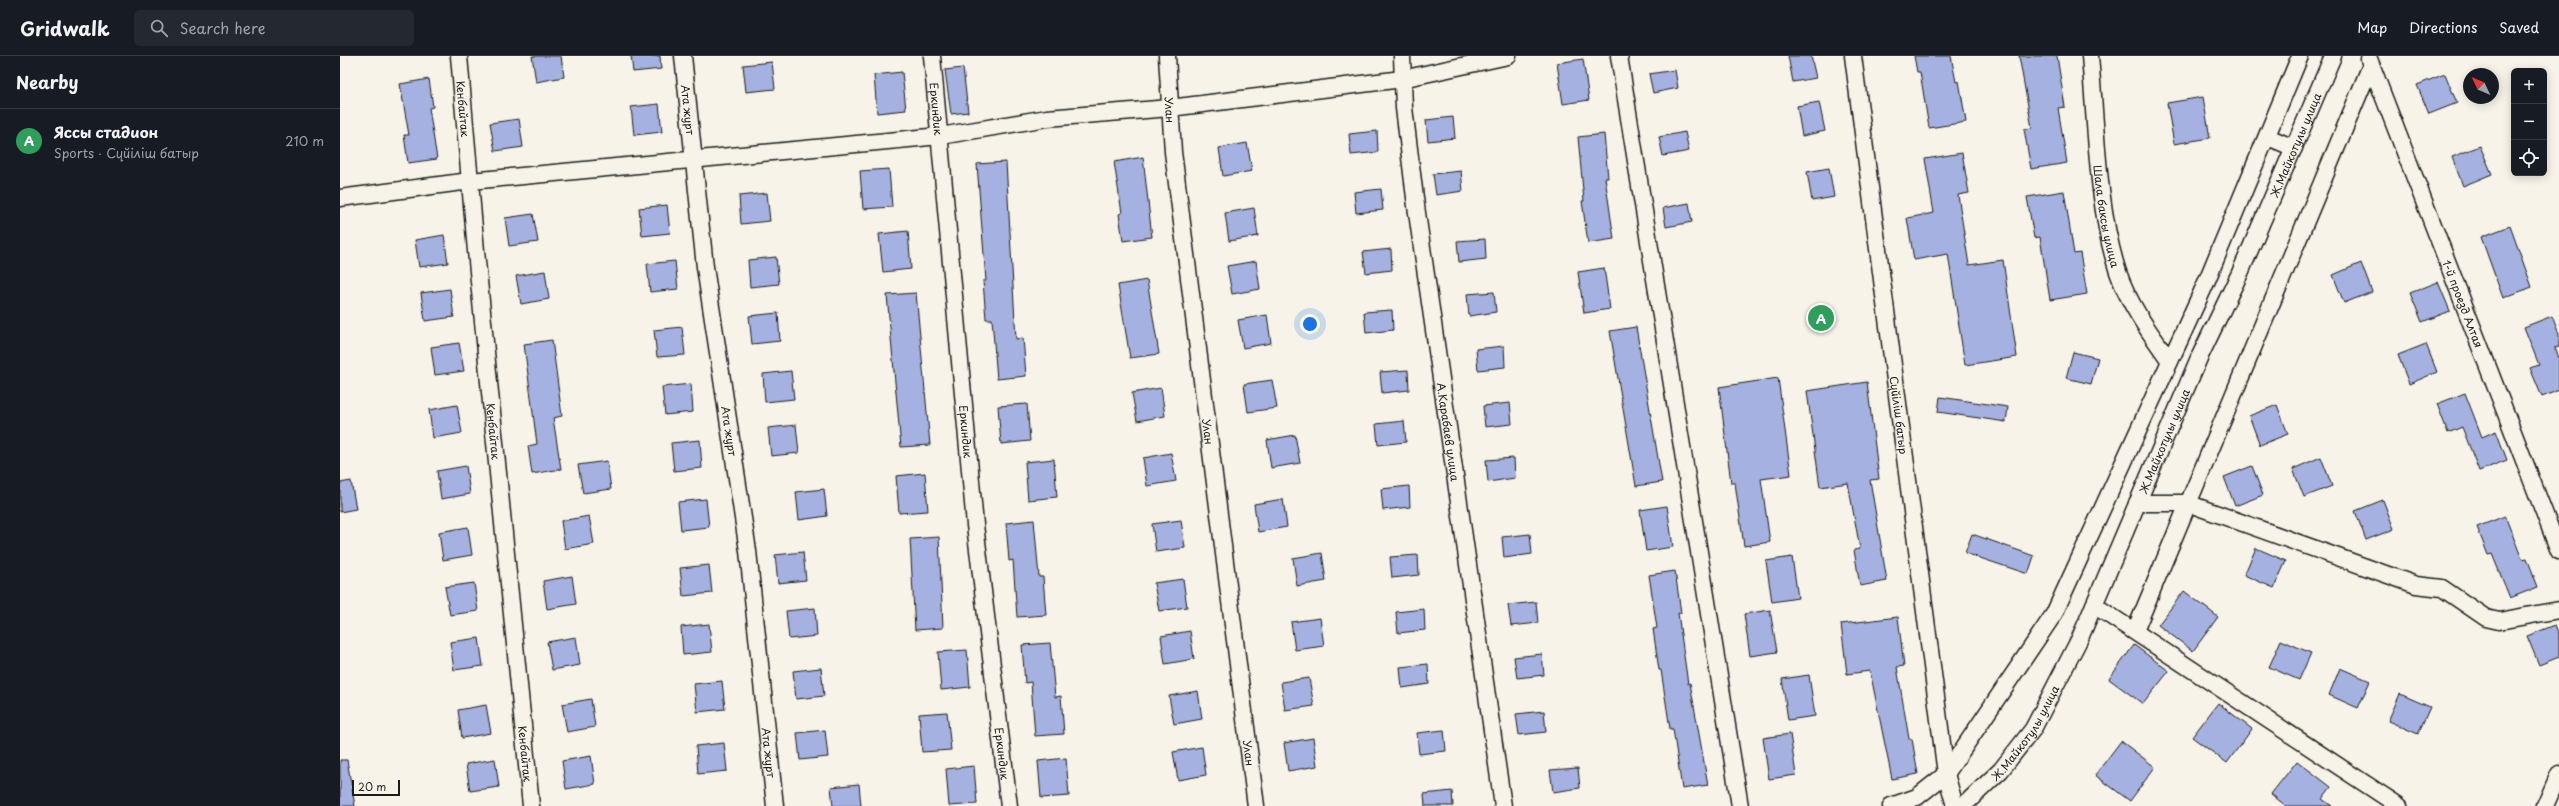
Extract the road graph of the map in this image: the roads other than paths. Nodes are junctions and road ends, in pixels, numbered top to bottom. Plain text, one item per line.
1 (459, 56) edge
2 (683, 56) edge
3 (932, 56) edge
4 (1167, 56) edge
5 (1402, 56) edge
6 (1508, 56) edge
7 (1619, 56) edge
8 (1854, 56) edge
9 (2090, 56) edge
10 (2300, 56) edge
11 (2333, 56) edge
12 (2370, 60) edge
13 (1402, 79) junction
14 (1170, 108) junction
15 (940, 136) junction
16 (2268, 137) junction
17 (2294, 148) junction
18 (694, 160) junction
19 (470, 181) junction
20 (340, 198) edge
21 (2170, 361) junction
22 (2137, 503) junction
23 (2187, 503) junction
24 (2559, 551) edge
25 (2094, 605) junction
26 (2559, 610) edge
27 (2135, 632) junction
28 (1946, 774) junction
29 (2559, 774) edge
30 (531, 806) edge
31 (775, 806) edge
32 (1009, 806) edge
33 (1256, 806) edge
34 (1503, 806) edge
35 (1740, 806) edge
36 (1891, 806) edge
37 (1955, 806) edge
38 (1963, 806) edge
39 (2399, 806) edge
40 (2545, 806) edge

1 - 19 street, Кенбайтак
2 - 18 street, Ата журт
3 - 15 street, Еркиндик
4 - 14 street, Улан
5 - 13 street, А.Карабаев улица
6 - 13 street
7 - 35 street
8 - 28 street, Сүйіліш батыр
9 - 21 street, Шала баксы улица
10 - 16 street
11 - 17 street, Ж.Майкотулы улица
12 - 23 street
12 - 24 street, 1-й проезд Алтая
13 - 14 street
13 - 34 street, А.Карабаев улица
14 - 15 street
14 - 33 street, Улан
15 - 18 street
15 - 32 street, Еркиндик
16 - 17 street
16 - 21 street
17 - 22 street, Ж.Майкотулы улица
18 - 19 street
18 - 31 street, Ата журт
19 - 20 street
19 - 30 street, Кенбайтак
21 - 28 street
22 - 23 street
22 - 25 street, Ж.Майкотулы улица
23 - 26 street
23 - 27 street
25 - 27 street
25 - 38 street, Ж.Майкотулы улица
27 - 39 street
28 - 36 street
28 - 37 street, Сүйіліш батыр
29 - 40 street

